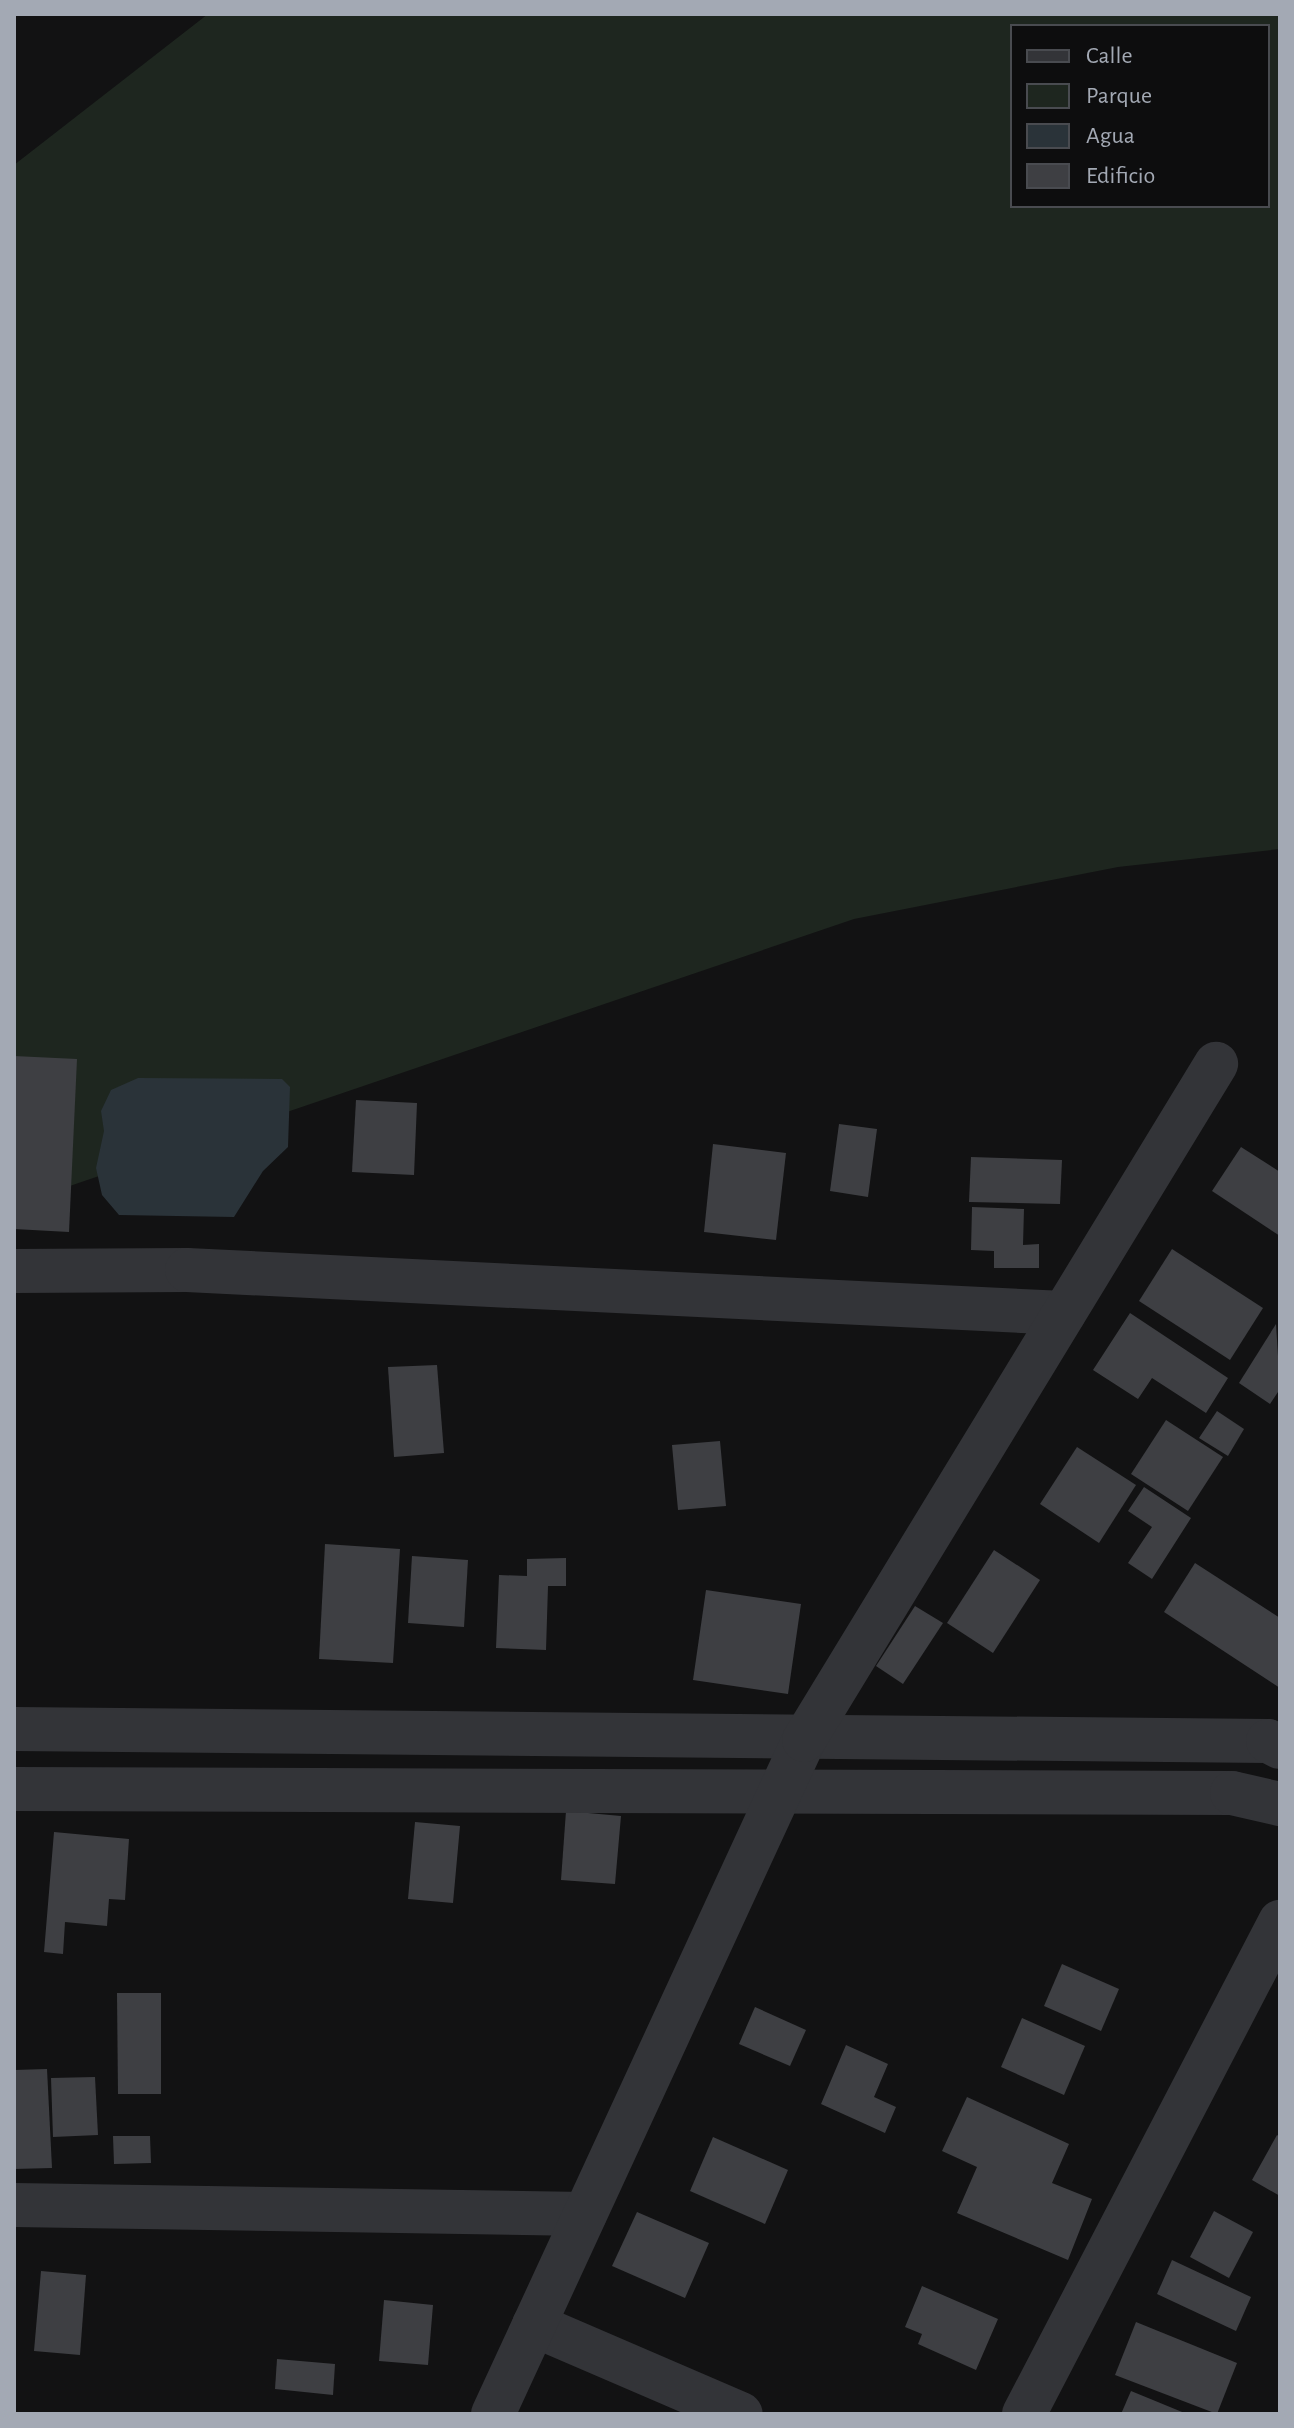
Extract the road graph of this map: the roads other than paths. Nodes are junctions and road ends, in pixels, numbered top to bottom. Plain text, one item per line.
1 (1216, 1064) dead end
2 (14, 1271) edge
3 (1064, 1313) junction
4 (14, 1729) edge
5 (804, 1740) junction
6 (1280, 1747) edge
7 (14, 1789) edge
8 (779, 1795) junction
9 (1280, 1804) edge
10 (1280, 1922) edge
11 (14, 2205) edge
12 (585, 2214) junction
13 (534, 2325) junction
14 (493, 2414) edge
15 (741, 2414) edge
16 (1024, 2414) edge

1 - 3 street
2 - 3 street
3 - 5 street
4 - 5 street
5 - 6 street
5 - 8 street
7 - 8 street
8 - 9 street
8 - 12 street
10 - 16 street
11 - 12 street
12 - 13 street
13 - 14 street
13 - 15 street

